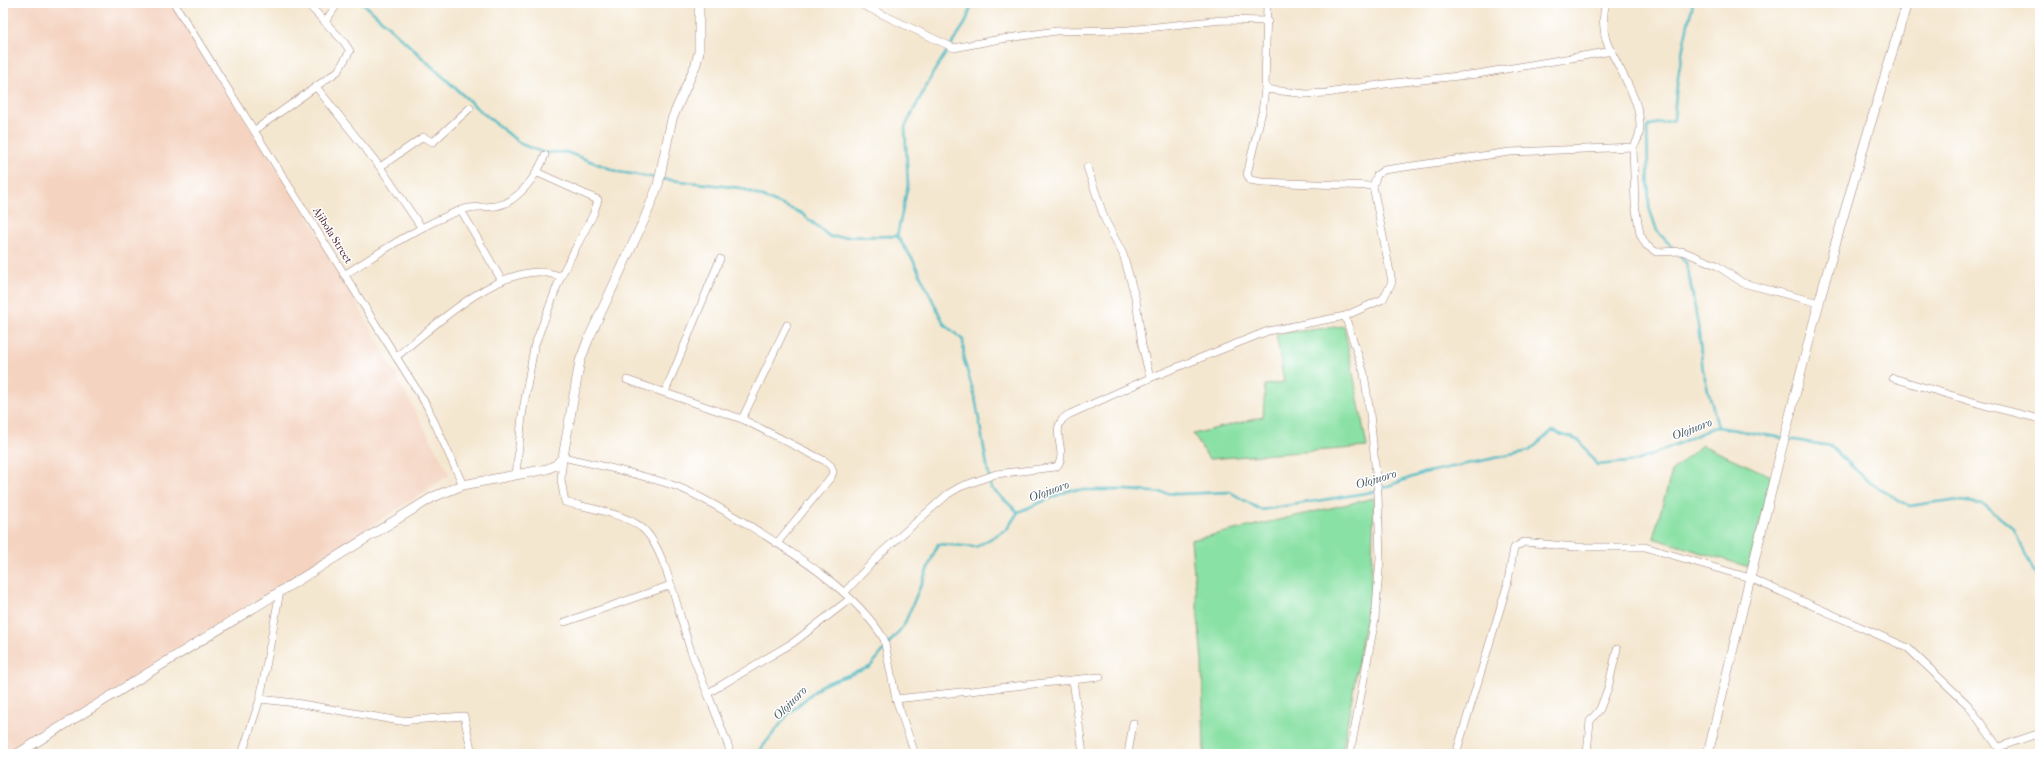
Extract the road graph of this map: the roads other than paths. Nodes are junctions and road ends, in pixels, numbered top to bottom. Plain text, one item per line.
1 (174, 3) edge
2 (307, 3) edge
3 (338, 3) edge
4 (698, 3) edge
5 (858, 3) edge
6 (1267, 3) edge
7 (1606, 3) edge
8 (1907, 3) edge
9 (1268, 21) junction
10 (325, 22) junction
11 (1612, 51) junction
12 (317, 88) junction
13 (1265, 89) junction
14 (470, 108) dead end
15 (255, 130) junction
16 (1633, 147) junction
17 (546, 155) dead end
18 (380, 167) junction
19 (1087, 167) dead end
20 (536, 172) junction
21 (1373, 186) junction
22 (462, 210) junction
23 (421, 227) junction
24 (720, 259) dead end
25 (344, 275) junction
26 (561, 276) junction
27 (502, 281) junction
28 (1819, 303) junction
29 (1346, 316) junction
30 (788, 325) dead end
31 (396, 357) junction
32 (1150, 378) junction
33 (1893, 378) dead end
34 (627, 380) dead end
35 (665, 392) junction
36 (742, 419) junction
37 (2040, 419) edge
38 (563, 457) junction
39 (516, 475) junction
40 (463, 484) junction
41 (777, 543) junction
42 (1750, 578) junction
43 (671, 585) junction
44 (280, 591) junction
45 (844, 593) junction
46 (850, 599) junction
47 (564, 622) dead end
48 (1617, 650) dead end
49 (1100, 677) dead end
50 (1073, 680) junction
51 (708, 693) junction
52 (260, 699) junction
53 (896, 699) junction
54 (1133, 723) dead end
55 (2040, 733) edge
56 (1999, 747) junction
57 (729, 748) dead end
58 (17, 754) edge
59 (242, 754) edge
60 (472, 754) edge
61 (915, 754) edge
62 (1083, 754) edge
63 (1128, 754) edge
64 (1350, 754) edge
65 (1457, 754) edge
66 (1587, 754) edge
67 (1708, 754) edge
68 (2003, 754) edge

1 - 15 street, Ajibola Street
2 - 10 street
3 - 10 street
4 - 38 street
5 - 9 street
6 - 9 street
7 - 11 street
8 - 28 street
9 - 13 street
10 - 12 street
11 - 13 street
11 - 16 street
12 - 15 street
12 - 18 street
13 - 21 street
14 - 18 street
15 - 25 street, Ajibola Street
16 - 21 street
16 - 28 street
17 - 20 street
18 - 23 street
19 - 32 street
20 - 22 street
20 - 26 street
21 - 29 street
22 - 23 street
22 - 27 street
23 - 25 street
24 - 35 street
25 - 31 street, Ajibola Street
26 - 27 street
26 - 39 street
27 - 31 street
28 - 42 street
29 - 32 street
29 - 64 street
30 - 36 street
31 - 40 street, Ajibola Street
32 - 45 street
33 - 37 street
34 - 35 street
35 - 36 street
36 - 41 street
38 - 39 street
38 - 41 street
38 - 43 street
39 - 40 street
40 - 44 street
41 - 45 street
42 - 56 street
42 - 65 street
42 - 67 street
43 - 47 street
43 - 51 street
44 - 52 street
44 - 58 street
45 - 46 street
46 - 51 street
46 - 53 street
48 - 66 street
49 - 50 street
50 - 53 street
50 - 62 street
51 - 57 street
52 - 59 street
52 - 60 street
53 - 61 street
54 - 63 street
55 - 56 street
56 - 68 street

